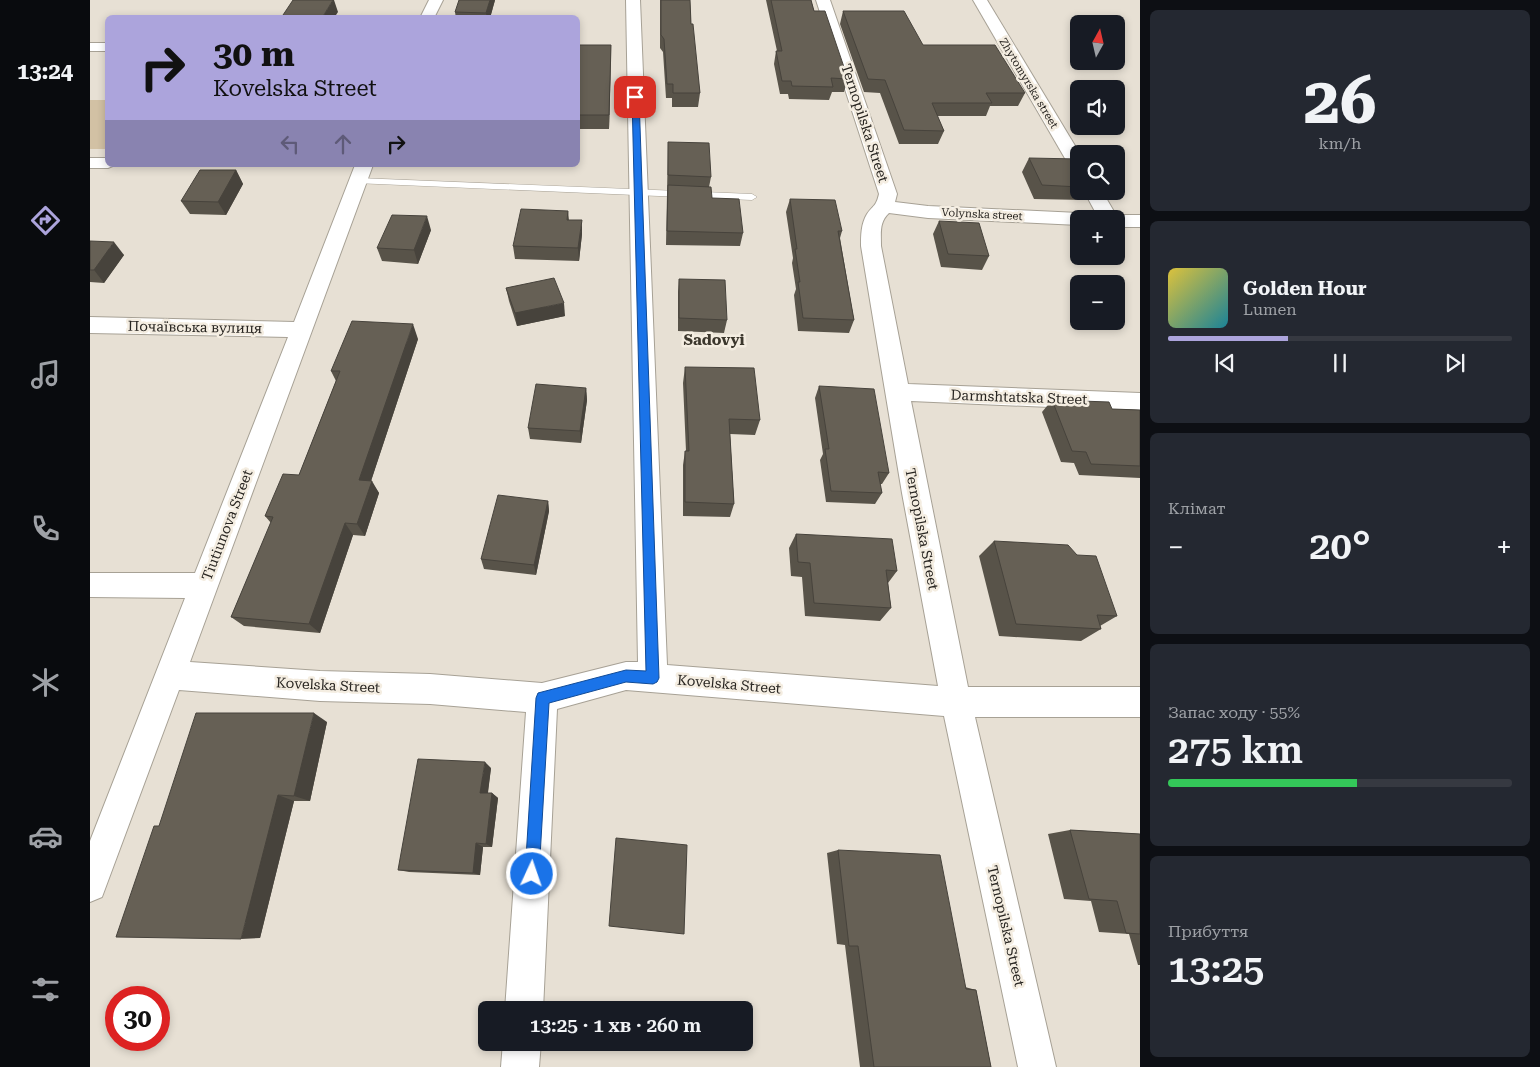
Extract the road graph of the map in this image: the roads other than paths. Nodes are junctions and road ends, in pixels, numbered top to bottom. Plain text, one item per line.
1 (436, 0) edge
2 (632, 0) edge
3 (823, 0) edge
4 (980, 0) edge
5 (428, 15) edge
6 (90, 47) edge
7 (105, 47) edge
8 (1070, 152) edge
9 (90, 163) edge
10 (105, 163) edge
11 (361, 173) edge
12 (638, 193) junction
13 (752, 197) dead end
14 (885, 207) junction
15 (1070, 219) edge
16 (1125, 220) edge
17 (1140, 221) edge
18 (90, 325) edge
19 (300, 330) junction
20 (897, 392) junction
21 (1140, 402) edge
22 (90, 585) edge
23 (204, 586) junction
24 (171, 675) junction
25 (653, 678) junction
26 (542, 698) junction
27 (956, 702) junction
28 (1140, 702) edge
29 (90, 885) edge
30 (525, 1001) edge
31 (521, 1051) edge
32 (520, 1067) edge
33 (1037, 1067) edge

1 - 5 street
2 - 12 street
3 - 14 street, Ternopilska Street
4 - 8 street, Zhytomyrska street
6 - 7 street
9 - 10 street
11 - 12 lane
11 - 19 street, Tiutiunova Street
12 - 13 lane
12 - 25 street
14 - 15 street, Volynska street
14 - 20 street, Ternopilska Street
16 - 17 street
18 - 19 street, Почаївська вулиця
19 - 23 street, Tiutiunova Street
20 - 21 street, Darmshtatska Street
20 - 27 street, Ternopilska Street
22 - 23 street
23 - 24 street, Tiutiunova Street
24 - 26 street, Kovelska Street
24 - 29 street, Tiutiunova Street
25 - 26 street, Kovelska Street
25 - 27 street, Kovelska Street
26 - 30 street
27 - 28 street, Kovelska Street
27 - 33 street, Ternopilska Street
31 - 32 street

